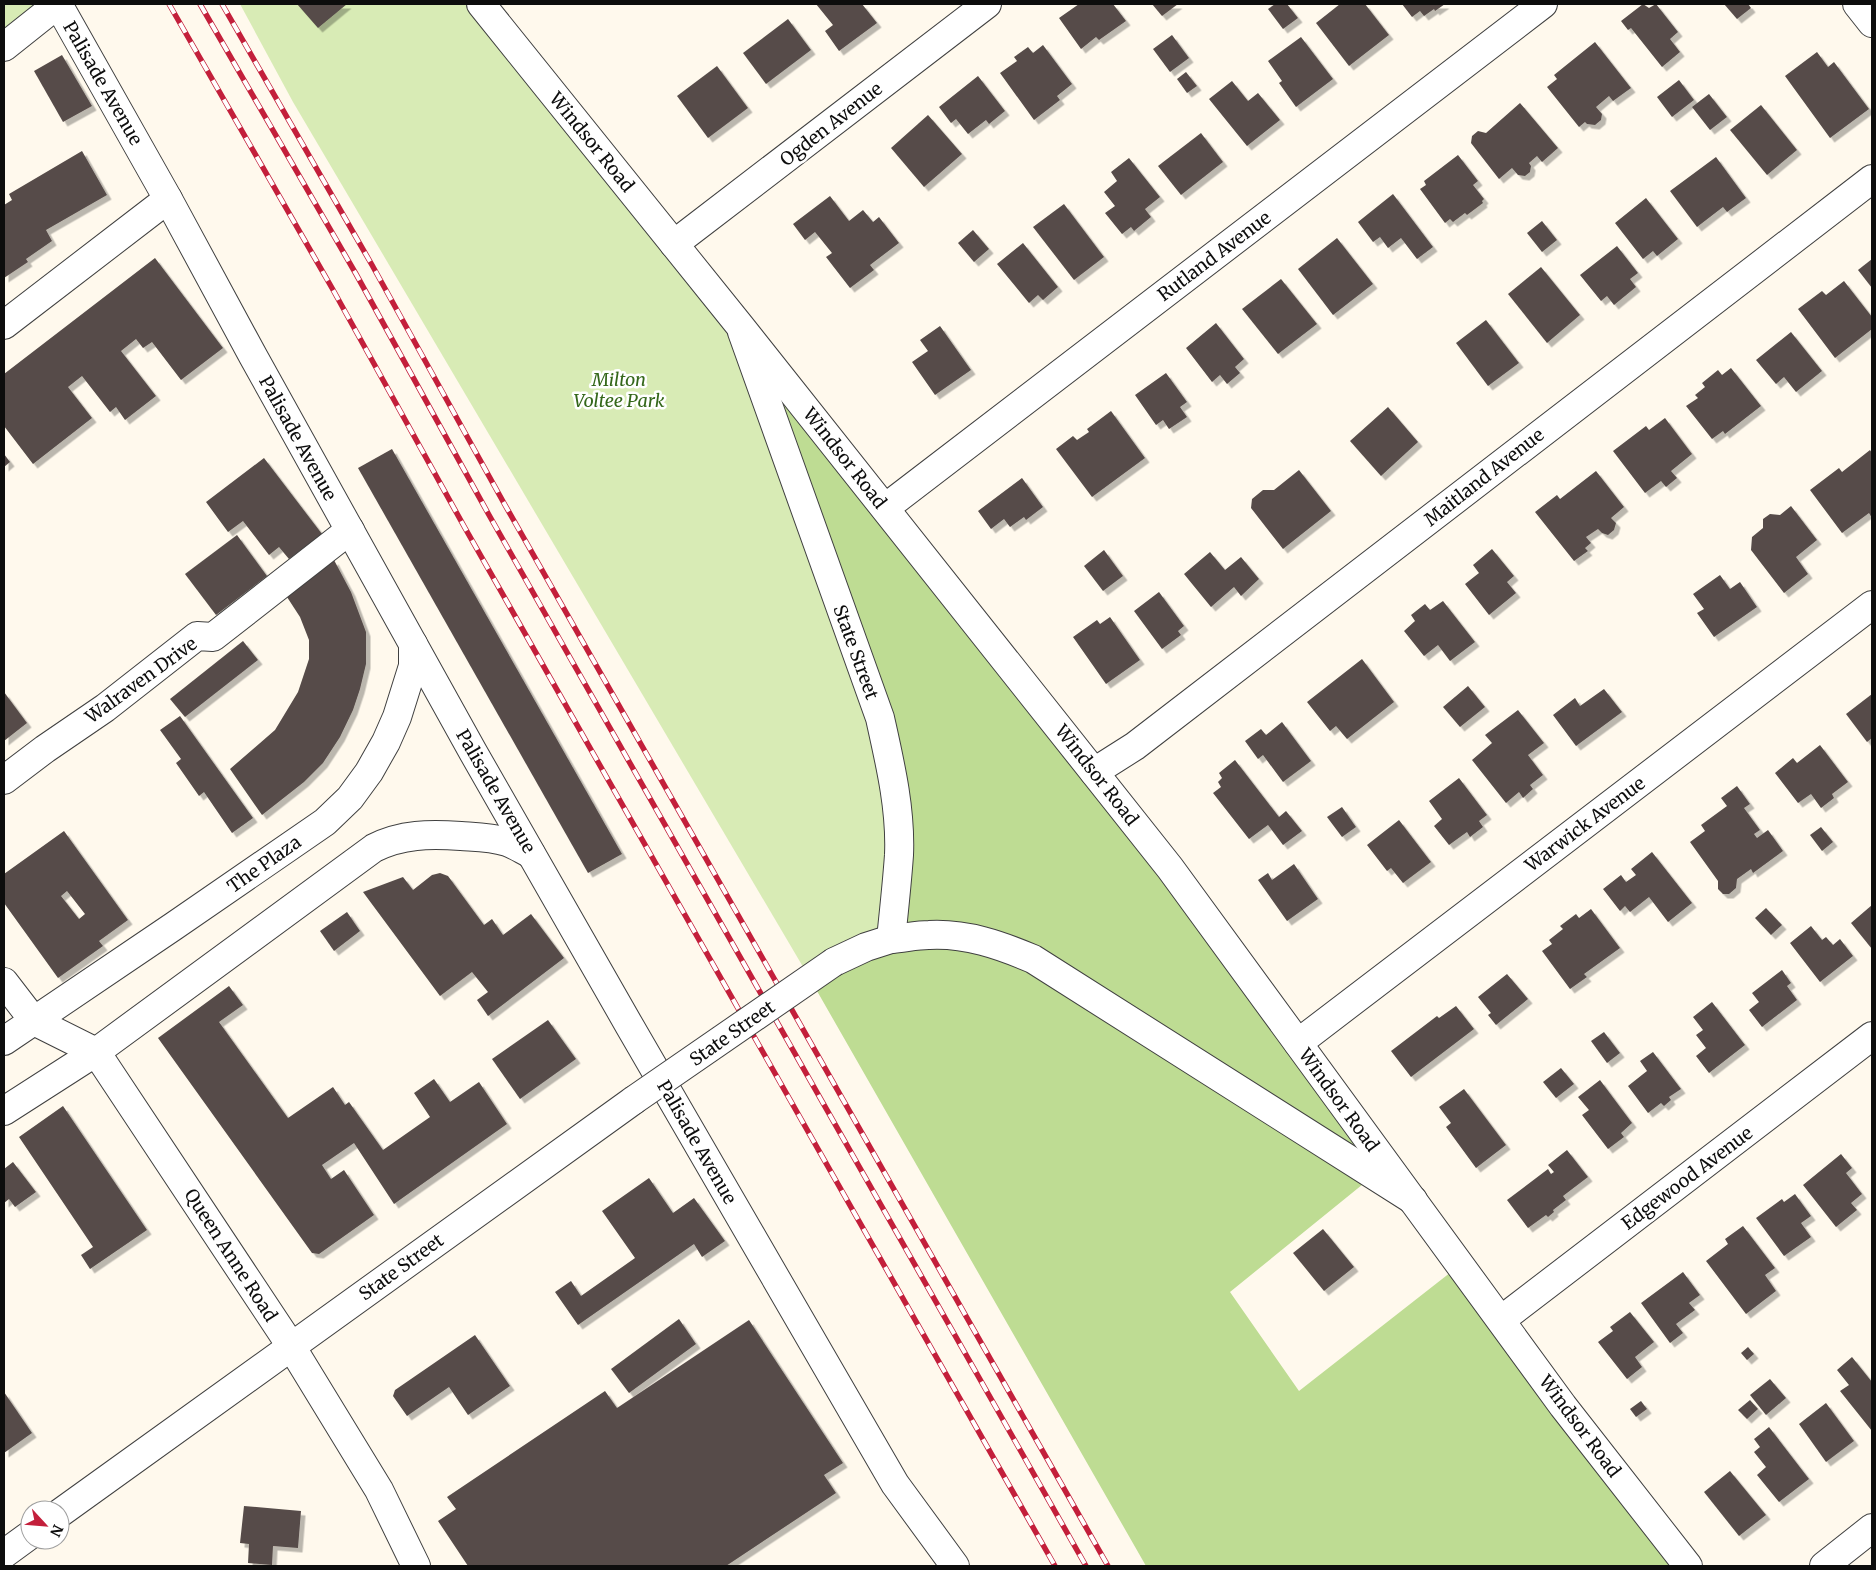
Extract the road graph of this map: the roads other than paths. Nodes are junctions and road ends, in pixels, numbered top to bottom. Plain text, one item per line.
1 (58, 4) edge
2 (481, 4) edge
3 (987, 4) edge
4 (1543, 4) edge
5 (1858, 4) edge
6 (1872, 23) edge
7 (4, 47) edge
8 (1872, 179) edge
9 (168, 199) junction
10 (674, 244) junction
11 (4, 325) edge
12 (740, 326) junction
13 (885, 508) junction
14 (350, 530) junction
15 (1872, 605) edge
16 (413, 644) junction
17 (1094, 772) junction
18 (4, 780) edge
19 (531, 854) junction
20 (891, 939) junction
21 (4, 982) edge
22 (34, 1021) junction
23 (1872, 1036) edge
24 (4, 1040) edge
25 (1298, 1043) junction
26 (96, 1052) junction
27 (4, 1111) edge
28 (1413, 1201) junction
29 (1501, 1320) junction
30 (291, 1346) junction
31 (70, 1506) edge
32 (1872, 1528) edge
33 (20, 1542) edge
34 (4, 1554) edge
35 (416, 1566) edge
36 (955, 1566) edge
37 (1688, 1566) edge
38 (1824, 1566) edge

1 - 7 street
1 - 9 street, Palisade Avenue
2 - 10 street, Windsor Road
3 - 10 street, Ogden Avenue
4 - 13 street, Rutland Avenue
5 - 6 street
8 - 17 street, Maitland Avenue
9 - 11 street
9 - 14 street, Palisade Avenue
10 - 12 street, Windsor Road
12 - 13 street, Windsor Road
12 - 20 street, State Street
13 - 17 street, Windsor Road
14 - 16 street, Palisade Avenue
14 - 18 street, Walraven Drive
15 - 25 street, Warwick Avenue
16 - 19 street, Palisade Avenue
16 - 22 street, The Plaza
17 - 25 street, Windsor Road
19 - 26 street
19 - 36 street, Palisade Avenue
20 - 28 street
20 - 30 street, State Street, bridge
21 - 22 street, Queen Anne Road
22 - 24 street, The Plaza
22 - 26 street, Queen Anne Road
23 - 29 street, Edgewood Avenue
25 - 28 street, Windsor Road
26 - 27 street
26 - 30 street, Queen Anne Road
28 - 29 street, Windsor Road
29 - 37 street, Windsor Road
30 - 31 street, State Street
30 - 35 street, Queen Anne Road
32 - 38 street
33 - 34 street

